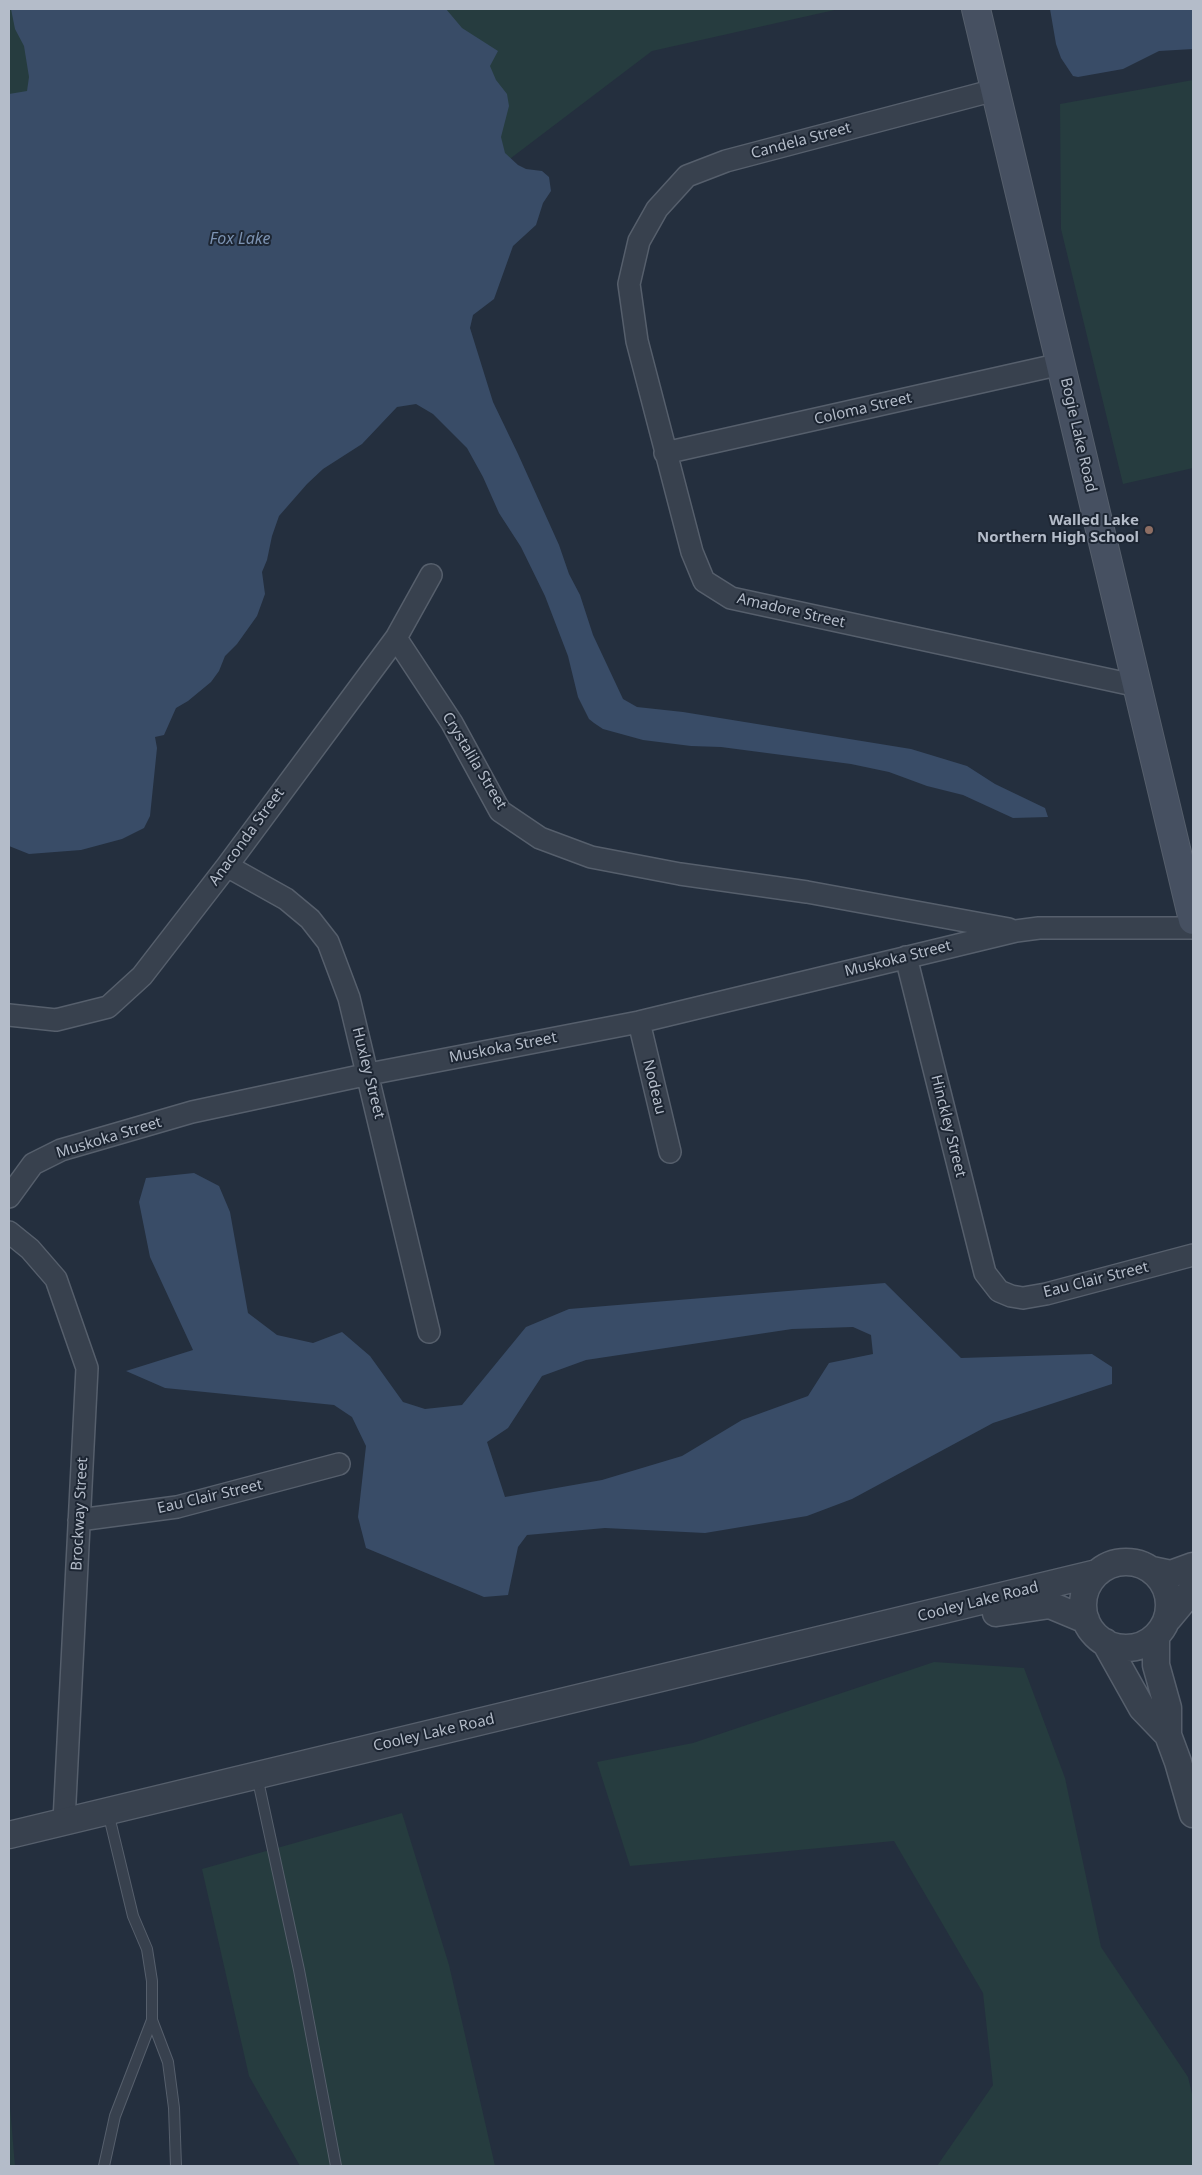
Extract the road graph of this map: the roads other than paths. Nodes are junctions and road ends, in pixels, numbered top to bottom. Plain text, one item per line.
1 (976, 9) edge
2 (995, 90) junction
3 (639, 241) joint
4 (1061, 364) junction
5 (665, 454) junction
6 (431, 575) dead end
7 (396, 638) junction
8 (1138, 686) junction
9 (227, 866) junction
10 (638, 866) joint
11 (1193, 920) edge
12 (1193, 928) edge
13 (1016, 931) junction
14 (906, 957) junction
15 (9, 1015) edge
16 (638, 1022) junction
17 (369, 1074) junction
18 (670, 1152) dead end
19 (9, 1198) edge
20 (9, 1232) edge
21 (1193, 1255) edge
22 (999, 1291) joint
23 (430, 1332) dead end
24 (338, 1464) dead end
25 (79, 1520) junction
26 (1193, 1566) edge
27 (1152, 1570) junction
28 (1097, 1573) junction
29 (1193, 1589) edge
30 (1086, 1620) junction
31 (1162, 1627) junction
32 (859, 1631) junction
33 (1105, 1642) junction
34 (1168, 1735) junction
35 (256, 1775) junction
36 (107, 1811) junction
37 (1193, 1814) edge
38 (64, 1821) junction
39 (9, 1835) edge
40 (152, 2020) junction
41 (104, 2166) edge
42 (176, 2166) edge
43 (336, 2166) edge

1 - 2 main road, Bogie Lake Road
2 - 3 street, Candela Street
2 - 4 main road, Bogie Lake Road
3 - 5 street, Amadore Street
4 - 5 street, Coloma Street
4 - 8 main road, Bogie Lake Road
5 - 8 street, Amadore Street
6 - 7 street, Anaconda Street
7 - 9 street, Anaconda Street
7 - 10 street, Crystalila Street
8 - 11 main road, Bogie Lake Road
9 - 15 street, Anaconda Street
9 - 17 street, Huxley Street
10 - 13 street, Muskoka Street
12 - 13 street, Muskoka Street
13 - 14 street, Muskoka Street
14 - 16 street, Muskoka Street
14 - 22 street, Hinckley Street
16 - 17 street, Muskoka Street
16 - 18 street, Nodeau
17 - 19 street, Muskoka Street
17 - 23 street, Huxley Street
20 - 25 street, Brockway Street
21 - 22 street, Eau Clair Street
24 - 25 street, Eau Clair Street
25 - 38 street, Brockway Street
26 - 27 street
27 - 28 street
27 - 31 street
28 - 30 street
28 - 32 street, Cooley Lake Road
29 - 31 street
30 - 32 street, Cooley Lake Road
30 - 33 street
31 - 33 street
31 - 34 street
32 - 35 street, Cooley Lake Road
33 - 34 street
34 - 37 street
35 - 36 street, Cooley Lake Road
35 - 43 lane
36 - 38 street, Cooley Lake Road
36 - 40 lane
38 - 39 street, Cooley Lake Road
40 - 41 lane
40 - 42 lane

